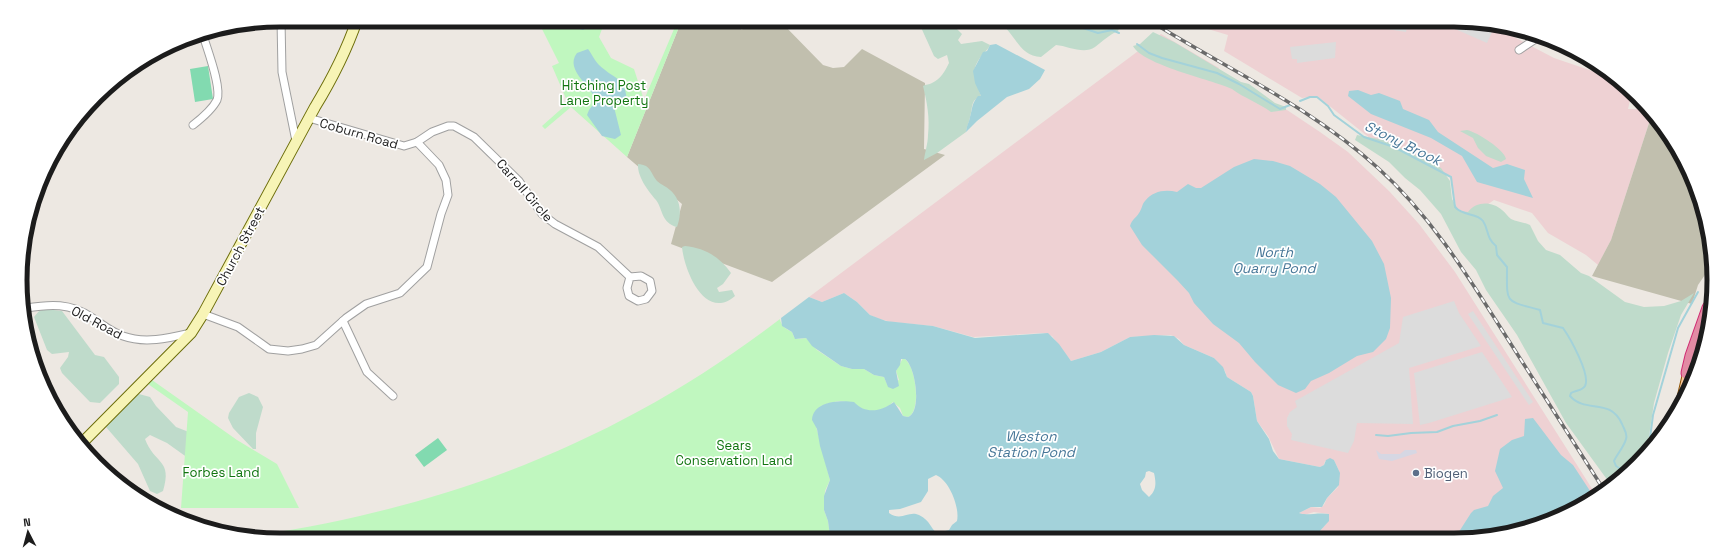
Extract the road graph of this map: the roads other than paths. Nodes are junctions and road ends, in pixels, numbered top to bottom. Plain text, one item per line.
1 (281, 27) edge
2 (354, 27) edge
3 (204, 39) edge
4 (1534, 40) edge
5 (1519, 50) dead end
6 (309, 118) junction
7 (193, 125) dead end
8 (296, 141) junction
9 (417, 142) junction
10 (630, 277) dead end
11 (29, 308) edge
12 (203, 314) junction
13 (343, 321) junction
14 (1702, 326) edge
15 (191, 333) junction
16 (1693, 363) edge
17 (1688, 373) junction
18 (1687, 380) edge
19 (393, 396) dead end
20 (84, 440) edge

1 - 8 street
2 - 6 street, Church Street
3 - 7 street
4 - 5 street
6 - 8 street, Church Street
6 - 9 street, Coburn Road
8 - 12 street, Church Street
9 - 10 street, Carroll Circle
9 - 13 street, Coburn Road
11 - 15 street, Old Road
12 - 13 street, Coburn Road
12 - 15 street, Church Street
13 - 19 street
14 - 17 highway
15 - 20 street, Church Street
16 - 17 main road
17 - 18 main road

